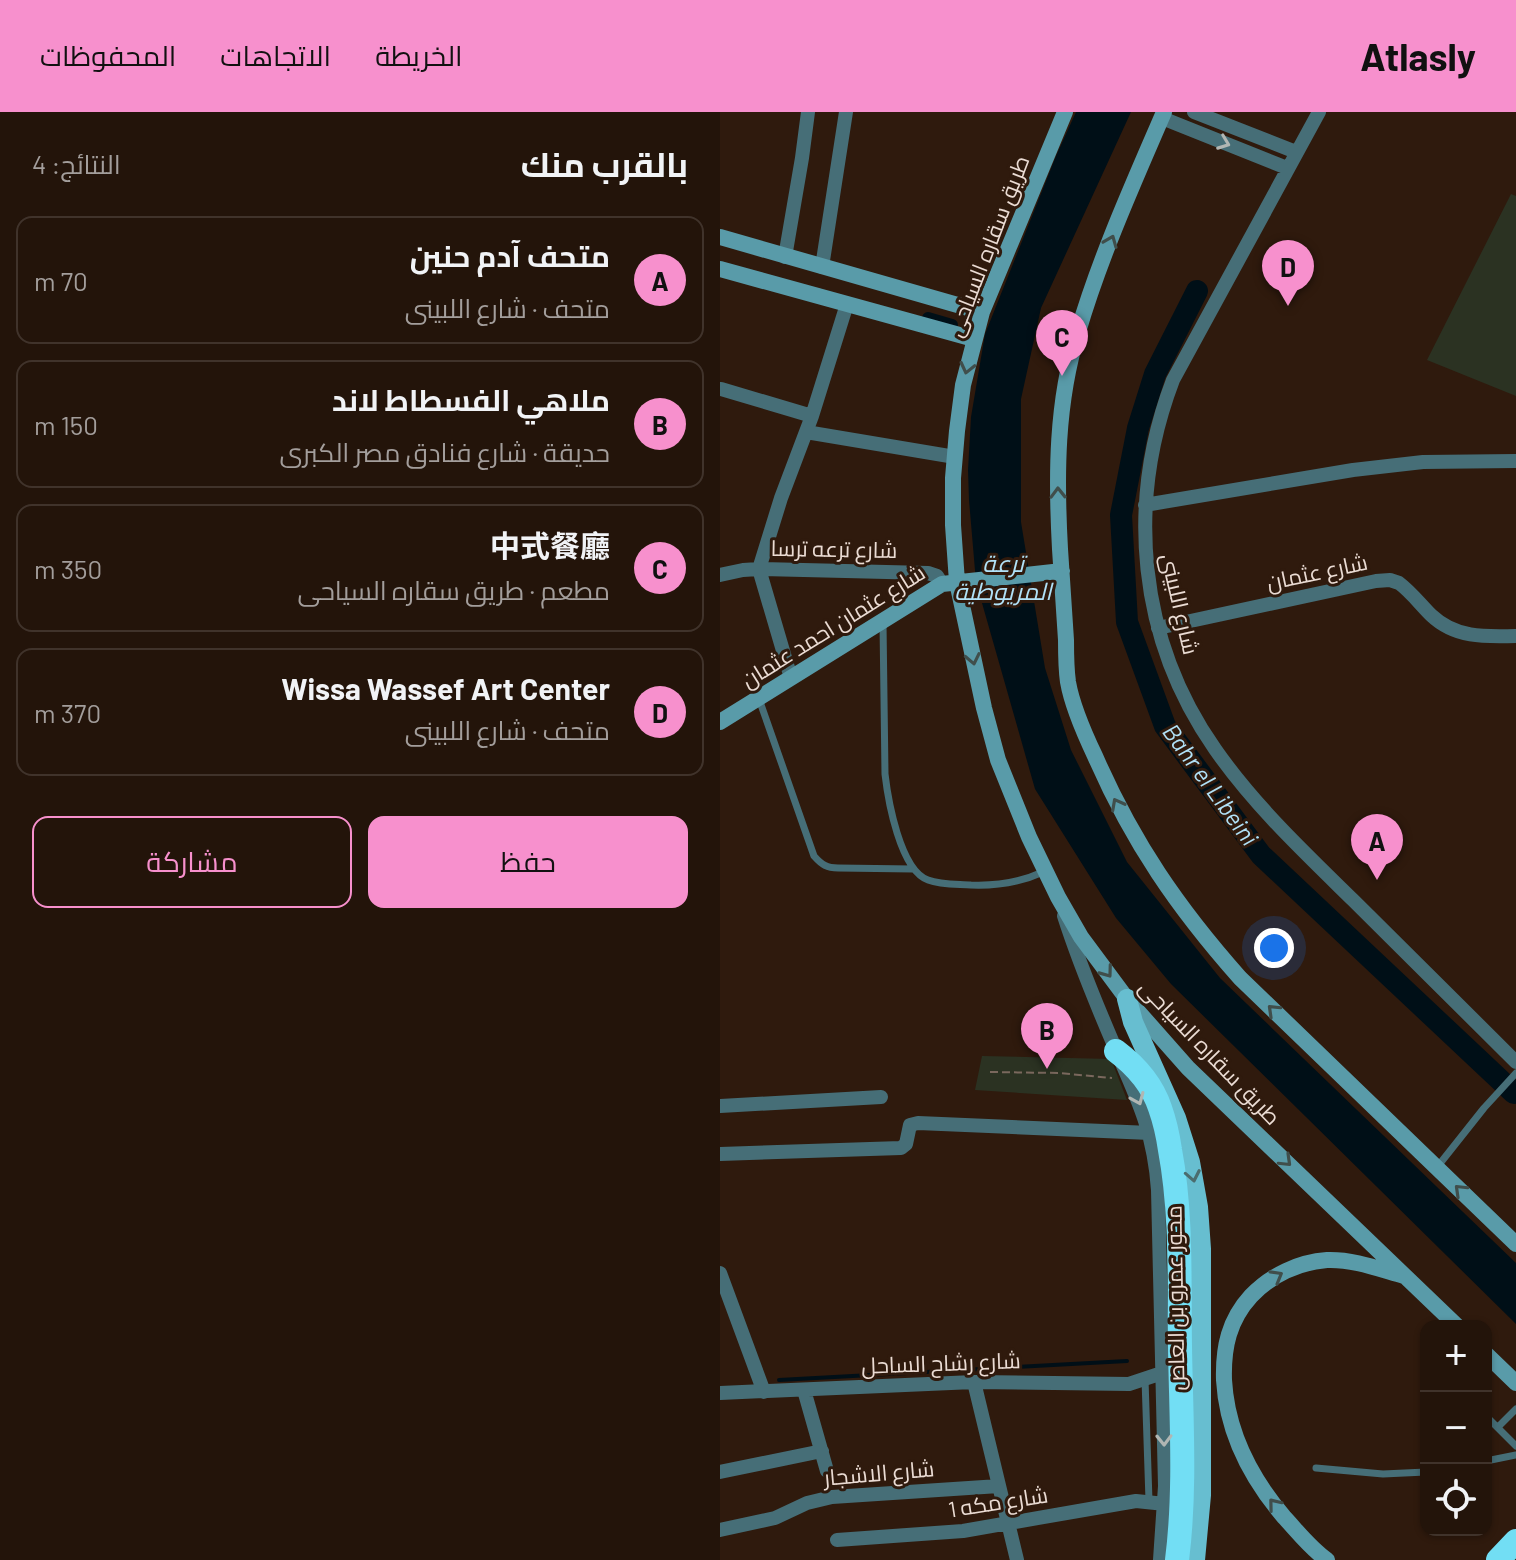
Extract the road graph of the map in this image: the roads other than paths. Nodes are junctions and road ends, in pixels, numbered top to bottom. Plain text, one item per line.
1 (808, 112) edge
2 (846, 112) edge
3 (1065, 112) edge
4 (1194, 112) edge
5 (1319, 112) edge
6 (1163, 115) edge
7 (1296, 152) junction
8 (1287, 168) junction
9 (720, 237) edge
10 (785, 257) junction
11 (822, 267) junction
12 (720, 269) edge
13 (847, 304) junction
14 (982, 312) junction
15 (974, 339) junction
16 (721, 389) edge
17 (812, 416) junction
18 (806, 432) junction
19 (955, 457) junction
20 (1516, 461) edge
21 (1145, 505) junction
22 (759, 569) junction
23 (1056, 572) junction
24 (720, 575) edge
25 (958, 582) junction
26 (883, 621) junction
27 (1158, 628) junction
28 (1516, 636) edge
29 (791, 678) junction
30 (759, 698) junction
31 (720, 722) edge
32 (913, 869) junction
33 (1045, 871) junction
34 (1058, 897) junction
35 (1127, 999) junction
36 (1116, 1051) junction
37 (1515, 1070) edge
38 (881, 1097) dead end
39 (720, 1106) edge
40 (1150, 1133) junction
41 (720, 1154) edge
42 (1437, 1168) junction
43 (1516, 1244) edge
44 (720, 1273) edge
45 (1407, 1277) junction
46 (1451, 1320) edge
47 (1492, 1360) edge
48 (1162, 1373) junction
49 (1145, 1379) junction
50 (974, 1382) junction
51 (1516, 1383) edge
52 (804, 1390) junction
53 (764, 1392) junction
54 (720, 1393) edge
55 (1516, 1409) edge
56 (1492, 1422) edge
57 (1498, 1427) junction
58 (1516, 1446) edge
59 (822, 1451) junction
60 (1516, 1455) edge
61 (1492, 1460) edge
62 (1316, 1468) dead end
63 (827, 1471) dead end
64 (720, 1472) edge
65 (1420, 1472) edge
66 (999, 1486) junction
67 (1149, 1501) junction
68 (1165, 1504) junction
69 (1008, 1524) junction
70 (720, 1530) edge
71 (837, 1540) dead end
72 (1516, 1541) edge
73 (1017, 1560) edge
74 (1160, 1560) edge
75 (1177, 1560) edge
76 (1195, 1560) edge
77 (1327, 1560) edge
78 (1498, 1560) edge

1 - 10 street
2 - 11 street
3 - 14 main road, طريق سقاره السياحى
4 - 7 street
5 - 7 street, شارع اللبينى
6 -> 8 street
23 -> 6 main road
7 - 8 street, شارع اللبينى
8 - 21 street, شارع اللبينى
9 - 10 main road
10 - 11 main road
11 - 14 main road
12 - 13 main road
13 - 15 main road
13 - 17 street
14 - 15 main road, طريق سقاره السياحى
15 -> 19 main road, طريق سقاره السياحى
16 - 17 street
17 - 18 street
18 - 19 street
18 - 22 street
19 - 25 main road, طريق سقاره السياحى
20 - 21 street
21 - 27 street, شارع اللبينى
22 - 24 street, شارع ترعه ترسا
22 - 25 street, شارع ترعه ترسا
22 - 29 street
23 - 25 main road
42 -> 23 main road
25 - 26 main road, شارع عثمان احمد عثمان
25 -> 33 main road, طريق سقاره السياحى
26 - 29 main road, شارع عثمان احمد عثمان
26 - 32 lane
27 - 28 street, شارع عثمان
27 - 37 street, شارع اللبينى
29 - 30 main road, شارع عثمان احمد عثمان
30 - 31 main road, شارع عثمان احمد عثمان
30 - 32 lane
32 - 33 lane
33 - 34 main road, طريق سقاره السياحى
34 -> 35 main road, طريق سقاره السياحى
34 - 36 street
35 -> 45 main road, طريق سقاره السياحى
35 -> 76 main road, محور عمرو بن العاص
36 -> 40 street
36 - 75 highway
37 - 42 lane
38 - 39 street
40 - 41 street
40 - 48 street
43 -> 42 main road
44 - 53 street
45 - 46 main road, طريق سقاره السياحى
77 -> 45 main road
47 - 51 main road
48 - 49 street, شارع رشاح الساحل
48 -> 68 street
49 - 50 street, شارع رشاح الساحل
49 - 67 lane
50 - 52 street, شارع رشاح الساحل
50 - 66 street
52 - 53 street, شارع رشاح الساحل
52 - 59 street
53 - 54 street, شارع رشاح الساحل
55 - 57 lane
56 - 57 lane
57 - 58 lane
59 - 63 street
59 - 64 street
60 - 61 lane
62 - 65 lane
66 - 69 street
66 - 70 street, شارع الاشجار
67 - 68 street, شارع مكه 1
67 - 69 street, شارع مكه 1
68 - 74 street
69 - 71 street, شارع مكه 1
69 - 73 street
72 - 78 highway

